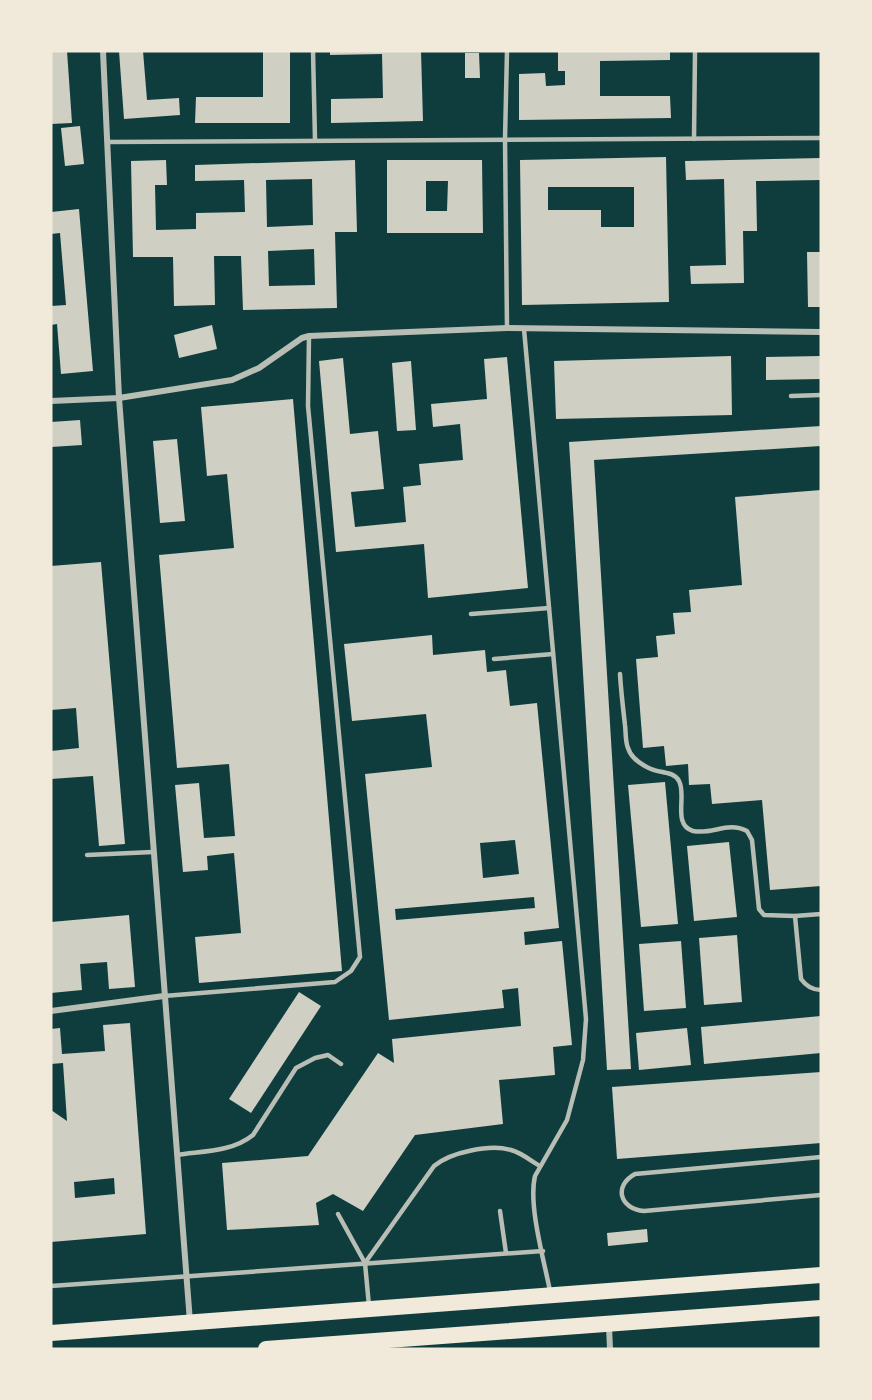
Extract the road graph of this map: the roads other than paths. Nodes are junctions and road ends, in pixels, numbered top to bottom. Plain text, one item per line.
1 (103, 51) edge
2 (313, 51) edge
3 (507, 51) edge
4 (695, 51) edge
5 (694, 138) junction
6 (821, 138) edge
7 (506, 139) junction
8 (315, 141) junction
9 (107, 142) junction
10 (507, 328) junction
11 (524, 329) junction
12 (821, 332) edge
13 (309, 336) junction
14 (821, 395) edge
15 (791, 396) dead end
16 (119, 398) junction
17 (51, 401) edge
18 (549, 608) junction
19 (471, 614) dead end
20 (553, 654) junction
21 (494, 659) dead end
22 (620, 674) dead end
23 (153, 852) junction
24 (87, 855) dead end
25 (821, 914) edge
26 (795, 916) junction
27 (821, 990) edge
28 (164, 996) junction
29 (51, 1011) edge
30 (341, 1064) dead end
31 (177, 1155) junction
32 (821, 1157) edge
33 (540, 1166) junction
34 (821, 1195) edge
35 (500, 1211) dead end
36 (338, 1214) dead end
37 (543, 1251) junction
38 (506, 1253) junction
39 (365, 1263) junction
40 (821, 1275) edge
41 (187, 1276) junction
42 (51, 1286) edge
43 (551, 1296) junction
44 (821, 1308) edge
45 (369, 1310) junction
46 (190, 1322) junction
47 (609, 1323) junction
48 (51, 1333) edge
49 (311, 1347) edge
50 (266, 1349) edge
51 (610, 1349) edge

1 - 9 street
2 - 8 lane
3 - 7 lane
4 - 5 lane
5 - 6 lane
5 - 7 lane
7 - 8 lane
7 - 10 lane
8 - 9 lane
9 - 16 street
10 - 11 street
10 - 13 street
11 - 12 street
11 - 18 lane
13 - 16 street
13 - 28 lane
14 - 15 lane
16 - 17 street
16 - 23 street
18 - 19 lane
18 - 20 lane
20 - 21 lane
20 - 33 lane
22 - 26 lane
23 - 24 lane
23 - 28 street
25 - 26 lane
26 - 27 lane
28 - 29 street
28 - 31 street
30 - 31 lane
31 - 41 street
32 - 34 lane
33 - 37 lane
33 - 39 lane
35 - 38 lane
36 - 39 lane
37 - 38 lane
37 - 43 lane
38 - 39 lane
39 - 41 lane
39 - 45 lane
40 - 43 highway
41 - 42 lane
41 - 46 street
43 - 45 highway
44 - 47 highway
45 - 46 highway
46 - 48 highway
47 - 49 highway
47 - 51 street
49 - 50 highway

